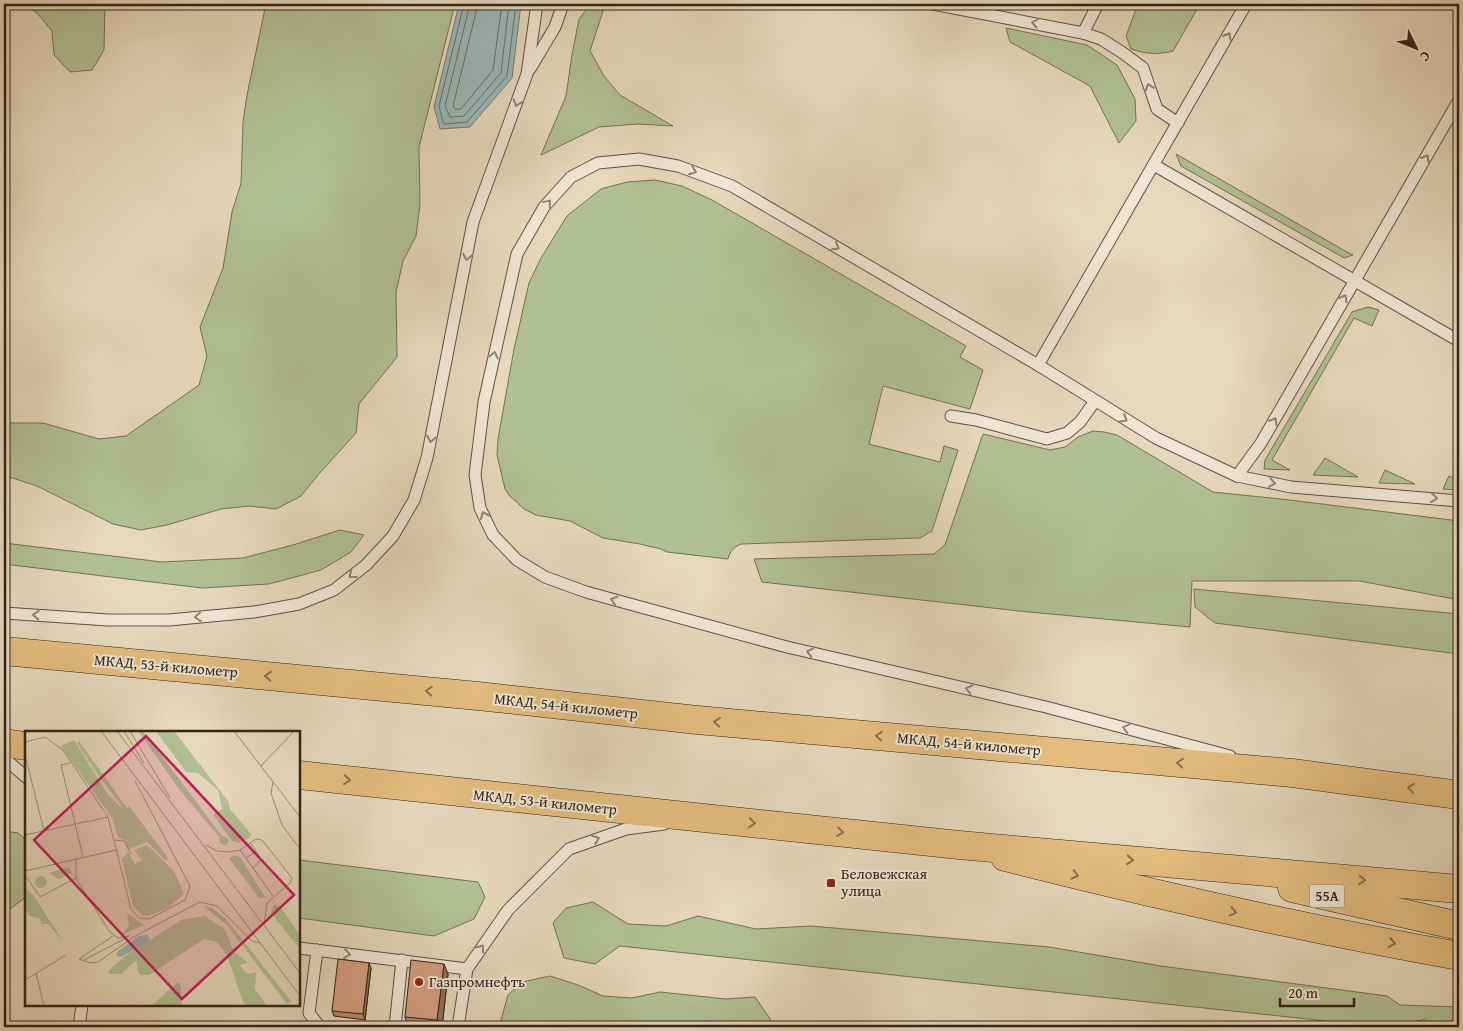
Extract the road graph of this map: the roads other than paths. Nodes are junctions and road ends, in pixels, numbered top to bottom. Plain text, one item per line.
1 (537, 4) edge
2 (563, 4) edge
3 (572, 4) edge
4 (933, 4) edge
5 (1098, 4) edge
6 (1246, 4) edge
7 (555, 27) junction
8 (1083, 33) junction
9 (527, 74) junction
10 (1459, 100) edge
11 (1178, 122) junction
12 (1154, 165) junction
13 (1355, 281) junction
14 (1459, 341) edge
15 (1038, 365) junction
16 (1095, 401) junction
17 (951, 416) dead end
18 (1237, 476) junction
19 (1459, 501) edge
20 (4, 613) edge
21 (4, 651) edge
22 (478, 696) joint
23 (4, 743) edge
24 (25, 746) edge
25 (4, 758) edge
26 (1292, 773) junction
27 (300, 775) edge
28 (25, 776) edge
29 (1459, 794) edge
30 (711, 819) junction
31 (960, 846) junction
32 (1195, 866) junction
33 (1459, 889) edge
34 (1459, 926) edge
35 (300, 948) edge
36 (317, 950) junction
37 (1459, 956) edge
38 (402, 960) junction
39 (466, 969) junction
40 (82, 1006) edge
41 (79, 1027) edge
42 (320, 1027) edge
43 (395, 1027) edge
44 (458, 1027) edge

1 - 9 lane
2 - 7 lane
3 - 7 lane
8 -> 4 lane
5 - 8 lane
11 -> 6 lane
7 - 9 lane
11 -> 8 lane
9 -> 20 lane
13 -> 10 lane
11 - 12 lane
12 - 13 lane
12 - 15 lane
13 - 14 lane
18 -> 13 lane
15 - 16 lane
26 -> 15 lane
16 - 17 lane
16 -> 18 lane
18 -> 19 lane
22 -> 21 main road, МКАД, 53-й километр
26 -> 22 main road, МКАД, 54-й километр
23 - 24 main road
25 - 28 lane
29 -> 26 main road, МКАД, 54-й километр
27 -> 30 main road, МКАД, 53-й километр
30 -> 31 main road, МКАД, 53-й километр
39 -> 30 lane
31 -> 32 main road
31 -> 37 main road
32 -> 33 main road
32 - 34 main road, 55А
35 - 36 lane
36 -> 38 lane
36 - 42 lane
38 - 39 lane
38 - 43 lane
39 - 44 lane
40 - 41 lane

